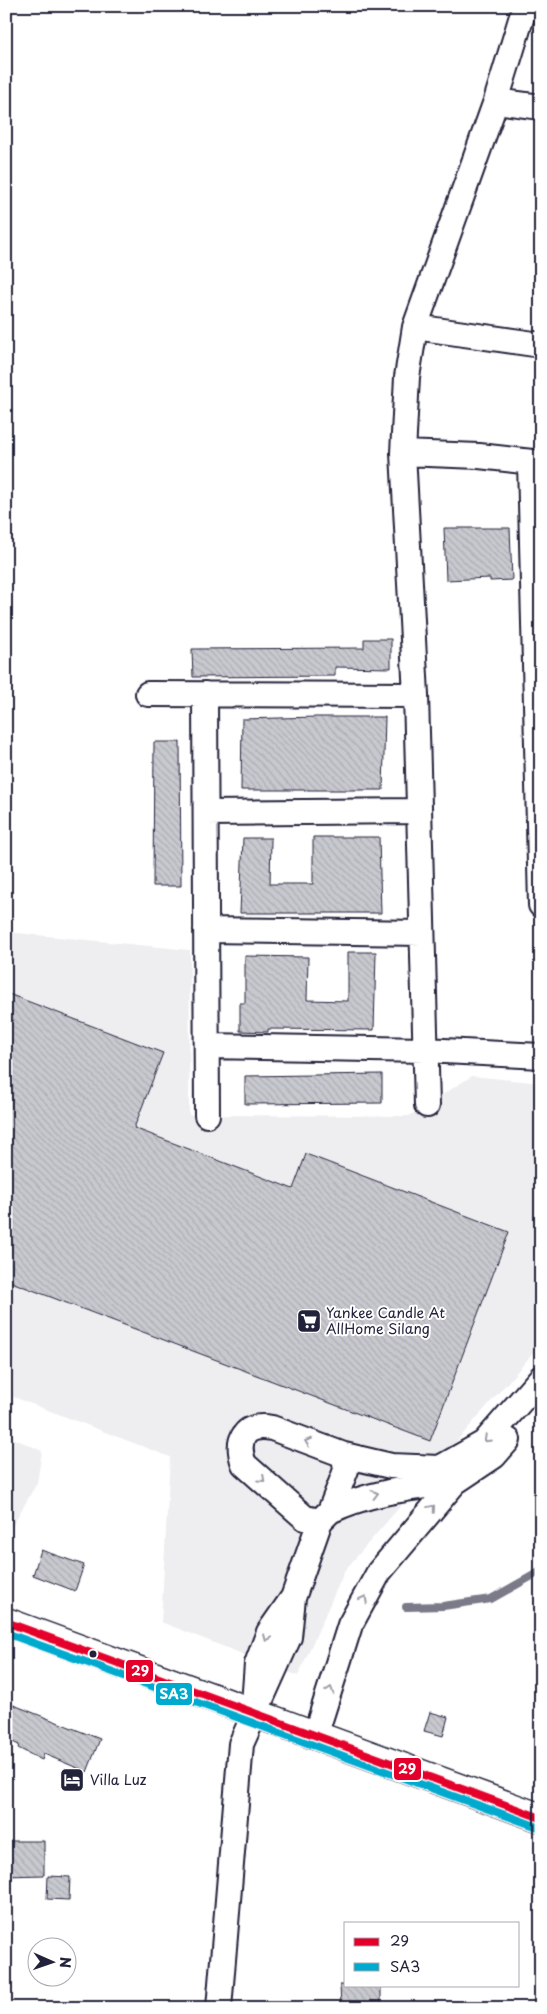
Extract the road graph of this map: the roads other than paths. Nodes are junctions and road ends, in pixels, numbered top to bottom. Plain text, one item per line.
1 (525, 6) edge
2 (496, 101) junction
3 (541, 107) edge
4 (415, 327) junction
5 (541, 345) edge
6 (403, 453) junction
7 (535, 462) edge
8 (148, 694) dead end
9 (205, 694) junction
10 (416, 695) junction
11 (539, 729) edge
12 (419, 811) junction
13 (206, 813) junction
14 (540, 849) edge
15 (541, 905) edge
16 (206, 930) junction
17 (422, 933) junction
18 (207, 1046) junction
19 (425, 1050) junction
20 (541, 1056) edge
21 (427, 1105) dead end
22 (207, 1115) dead end
23 (541, 1378) edge
24 (541, 1404) edge
25 (344, 1455) junction
26 (455, 1482) junction
27 (325, 1516) junction
28 (6, 1622) edge
29 (253, 1713) junction
30 (314, 1736) junction
31 (541, 1818) edge
32 (219, 2008) edge

1 - 2 street
2 - 3 street
2 - 4 street
4 - 5 street
4 - 6 street
6 - 7 street
6 - 10 street
7 - 11 street
8 - 9 street
9 - 10 street
9 - 13 street
10 - 12 street
11 - 14 street
12 - 13 street
12 - 17 street
13 - 16 street
14 - 15 street
16 - 17 street
16 - 18 street
17 - 19 street
18 - 19 street
18 - 22 street
19 - 20 street
19 - 21 street
23 -> 25 street
24 - 26 street
25 - 27 street
25 -> 27 street
27 -> 26 street
30 -> 26 street
27 - 29 street
28 - 29 main road
29 - 30 main road
29 - 32 street
30 - 31 main road

